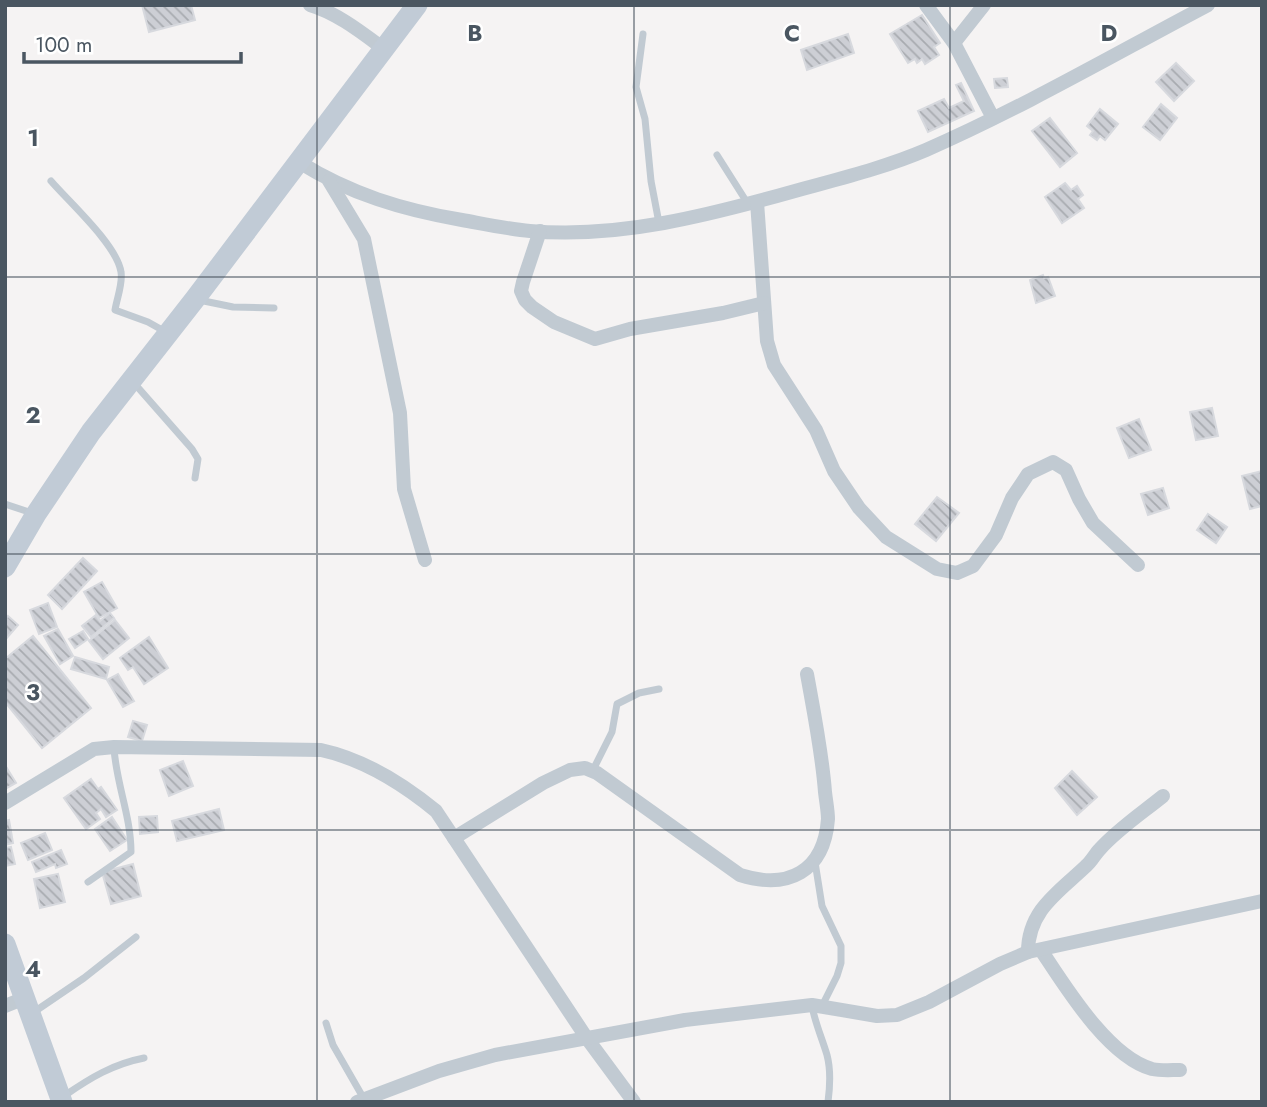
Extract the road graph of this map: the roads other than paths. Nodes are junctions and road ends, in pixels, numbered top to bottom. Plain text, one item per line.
1 (310, 5) edge
2 (417, 5) edge
3 (926, 5) edge
4 (984, 5) edge
5 (1208, 5) edge
6 (643, 34) dead end
7 (954, 43) junction
8 (384, 49) junction
9 (993, 118) junction
10 (717, 155) dead end
11 (299, 162) junction
12 (328, 180) junction
13 (51, 181) dead end
14 (752, 203) junction
15 (659, 223) junction
16 (540, 232) junction
17 (195, 299) junction
18 (764, 303) junction
19 (274, 308) dead end
20 (168, 334) junction
21 (131, 380) junction
22 (195, 478) dead end
23 (5, 504) edge
24 (36, 514) junction
25 (425, 560) dead end
26 (1138, 565) dead end
27 (5, 567) edge
28 (807, 674) dead end
29 (659, 688) dead end
30 (114, 747) junction
31 (592, 771) junction
32 (1163, 796) dead end
33 (5, 803) edge
34 (454, 838) junction
35 (816, 862) junction
36 (88, 882) dead end
37 (1262, 901) edge
38 (136, 937) dead end
39 (5, 944) edge
40 (1035, 951) junction
41 (20, 1006) edge
42 (817, 1006) junction
43 (326, 1023) dead end
44 (586, 1037) junction
45 (144, 1058) dead end
46 (1180, 1070) dead end
47 (368, 1099) edge
48 (61, 1100) edge
49 (634, 1102) edge
50 (828, 1102) edge

1 - 8 street
2 - 8 main road
3 - 7 street
4 - 7 street
5 - 9 street
6 - 15 lane
7 - 9 street
8 - 11 main road
9 - 14 street
10 - 14 lane
11 - 12 street
11 - 17 main road
12 - 16 street
12 - 25 street
13 - 20 lane
14 - 15 street
14 - 18 street
15 - 16 street
16 - 18 street
17 - 19 lane
17 - 20 main road
18 - 26 street
20 - 21 main road
21 - 22 lane
21 - 24 main road
23 - 24 lane
24 - 27 main road
28 - 35 street
29 - 31 lane
30 - 33 street
30 - 34 street
30 - 36 lane
31 - 34 street
31 - 35 street
32 - 40 street
34 - 44 street
35 - 42 lane
37 - 40 street
38 - 41 lane
39 - 41 main road
40 - 42 street
40 - 46 street
41 - 48 main road
42 - 44 street
42 - 50 lane
43 - 47 lane
44 - 47 street
44 - 49 street
45 - 48 lane

